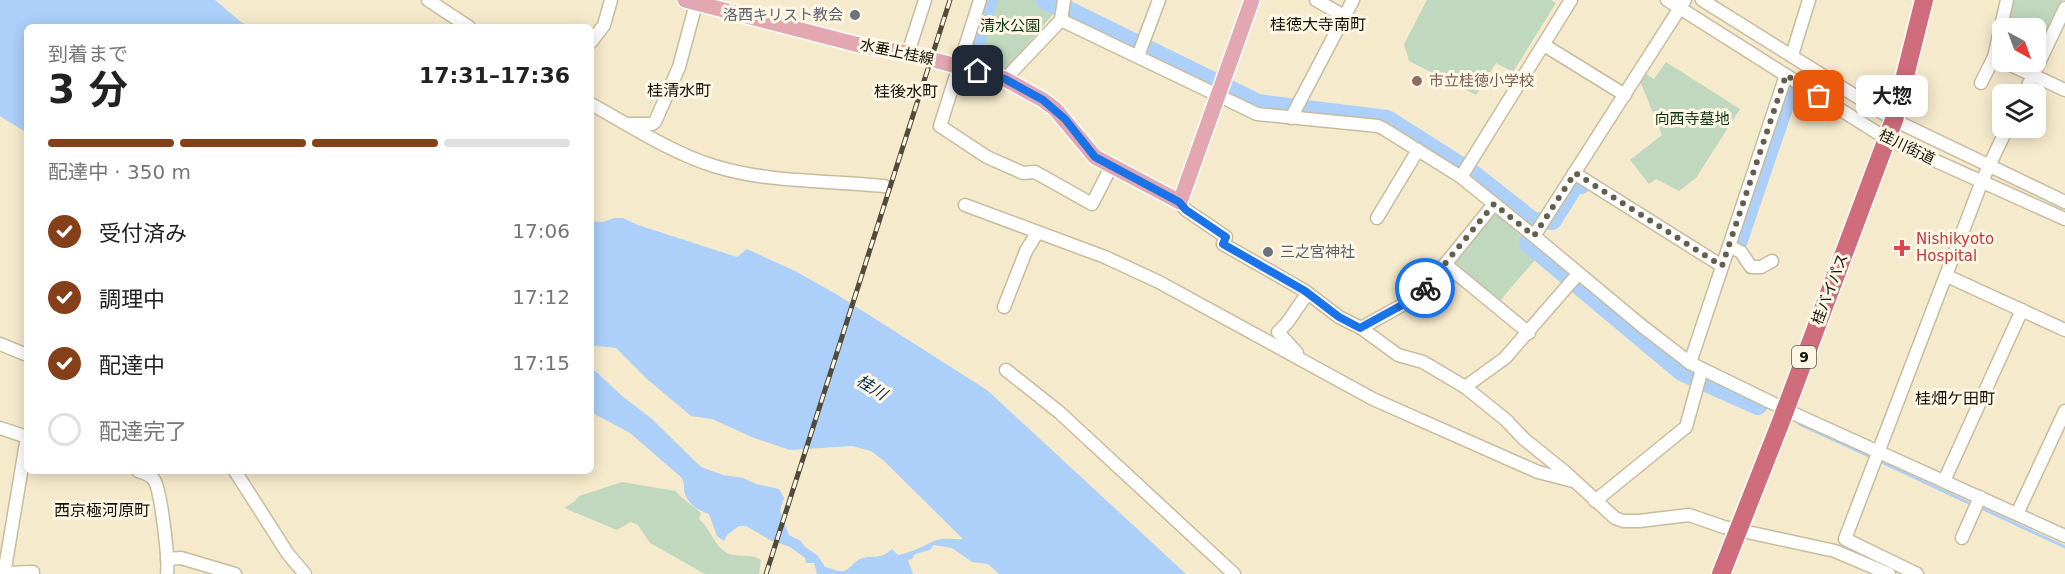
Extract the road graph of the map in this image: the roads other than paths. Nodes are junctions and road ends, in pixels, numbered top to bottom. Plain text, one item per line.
1 (428, 0) edge
2 (611, 0) edge
3 (925, 0) edge
4 (980, 0) edge
5 (1159, 0) edge
6 (1252, 0) edge
7 (1316, 0) edge
8 (1353, 0) edge
9 (1571, 0) edge
10 (1667, 0) edge
11 (1702, 0) edge
12 (1809, 0) edge
13 (1924, 0) edge
14 (2007, 0) edge
15 (692, 1) edge
16 (1683, 4) edge
17 (2065, 8) edge
18 (1062, 9) edge
19 (1344, 16) junction
20 (2005, 18) edge
21 (465, 24) edge
22 (594, 38) edge
23 (1544, 45) junction
24 (1140, 50) junction
25 (908, 53) junction
26 (1792, 55) junction
27 (958, 66) junction
28 (1992, 70) edge
29 (2026, 72) edge
30 (1786, 75) junction
31 (2034, 76) junction
32 (1005, 79) junction
33 (1981, 83) dead end
34 (2030, 84) edge
35 (1220, 89) junction
36 (2065, 90) edge
37 (1624, 95) junction
38 (594, 106) edge
39 (1293, 112) junction
40 (1894, 120) junction
41 (629, 124) junction
42 (2002, 138) edge
43 (1887, 139) junction
44 (1418, 150) junction
45 (1988, 166) junction
46 (1111, 167) junction
47 (1464, 172) junction
48 (1575, 173) junction
49 (1982, 181) junction
50 (884, 186) dead end
51 (1179, 202) junction
52 (2065, 202) edge
53 (1494, 204) junction
54 (965, 205) dead end
55 (1377, 219) dead end
56 (2065, 219) edge
57 (1037, 233) junction
58 (1534, 236) junction
59 (1729, 246) junction
60 (1772, 261) dead end
61 (1445, 264) junction
62 (1722, 266) junction
63 (1947, 276) junction
64 (1574, 279) junction
65 (1308, 294) junction
66 (1004, 307) dead end
67 (2022, 310) junction
68 (1360, 328) junction
69 (2065, 330) edge
70 (1529, 333) junction
71 (0, 344) edge
72 (24, 355) edge
73 (1300, 359) junction
74 (1006, 370) dead end
75 (1698, 373) junction
76 (1465, 387) junction
77 (1785, 409) junction
78 (2065, 411) edge
79 (0, 428) edge
80 (24, 436) edge
81 (1878, 451) junction
82 (24, 455) edge
83 (146, 474) edge
84 (237, 474) edge
85 (1573, 481) junction
86 (1944, 481) junction
87 (1595, 501) junction
88 (1978, 503) junction
89 (2017, 514) junction
90 (1738, 531) junction
91 (2065, 536) edge
92 (1962, 538) dead end
93 (167, 559) junction
94 (4, 573) edge
95 (33, 574) edge
96 (167, 574) edge
97 (235, 574) edge
98 (304, 574) edge
99 (1234, 574) edge
100 (1721, 574) edge
101 (1889, 574) edge
102 (1917, 574) edge

1 - 21 street
2 - 22 street
3 - 25 street
4 - 27 street
5 - 24 street
6 - 35 main road
7 - 19 street
8 - 19 street
9 - 23 street
10 - 16 street, 桂川街道
11 - 26 street, 桂川街道
12 - 26 street
13 - 40 highway, 桂バイパス / 9
14 - 20 street
15 - 25 main road, 水垂上桂線
15 - 41 street
16 - 30 street, 桂川街道
16 - 37 street
17 - 31 street
18 - 24 street
18 - 32 street
19 - 39 street
23 - 37 street
23 - 47 street
24 - 35 street
25 - 27 main road, 水垂上桂線
26 - 40 street, 桂川街道
27 - 32 main road, 水垂上桂線
27 - 46 street
28 - 33 street
29 - 31 street
30 - 43 street, 桂川街道
30 - 59 street
31 - 34 street
31 - 36 street
32 - 46 main road, 水垂上桂線
35 - 39 street
35 - 51 main road
37 - 48 street
38 - 41 street
39 - 44 street
40 - 43 highway, 桂バイパス / 9
40 - 45 street, 桂川街道
41 - 50 street
42 - 45 street
43 - 49 street, 桂川街道
43 - 77 highway, 桂バイパス / 9
44 - 47 street
44 - 55 street
45 - 49 street
45 - 52 street, 桂川街道
46 - 51 main road, 水垂上桂線
47 - 53 street
48 - 58 street
48 - 62 street
49 - 56 street, 桂川街道
49 - 63 street
51 - 65 street
53 - 58 street
53 - 61 street
54 - 57 street
57 - 66 street
57 - 73 street
58 - 64 street
59 - 60 street
59 - 62 street
61 - 68 street
61 - 70 street
62 - 75 street
63 - 67 street
63 - 81 street
64 - 70 street
64 - 75 street
65 - 68 street
65 - 73 street
67 - 69 street
67 - 86 street
68 - 76 street
70 - 76 street
71 - 72 street
73 - 85 street
74 - 99 street
75 - 77 street
75 - 87 street
76 - 85 street
77 - 81 street
77 - 90 highway, 桂バイパス / 9
78 - 89 street
79 - 80 street
81 - 86 street
81 - 102 street
82 - 94 street
83 - 93 street
84 - 98 street
85 - 87 street
86 - 88 street
87 - 90 street
88 - 89 street
88 - 92 street
89 - 91 street
90 - 100 highway, 桂バイパス / 9
90 - 101 street
93 - 96 street
93 - 97 street
94 - 95 street

